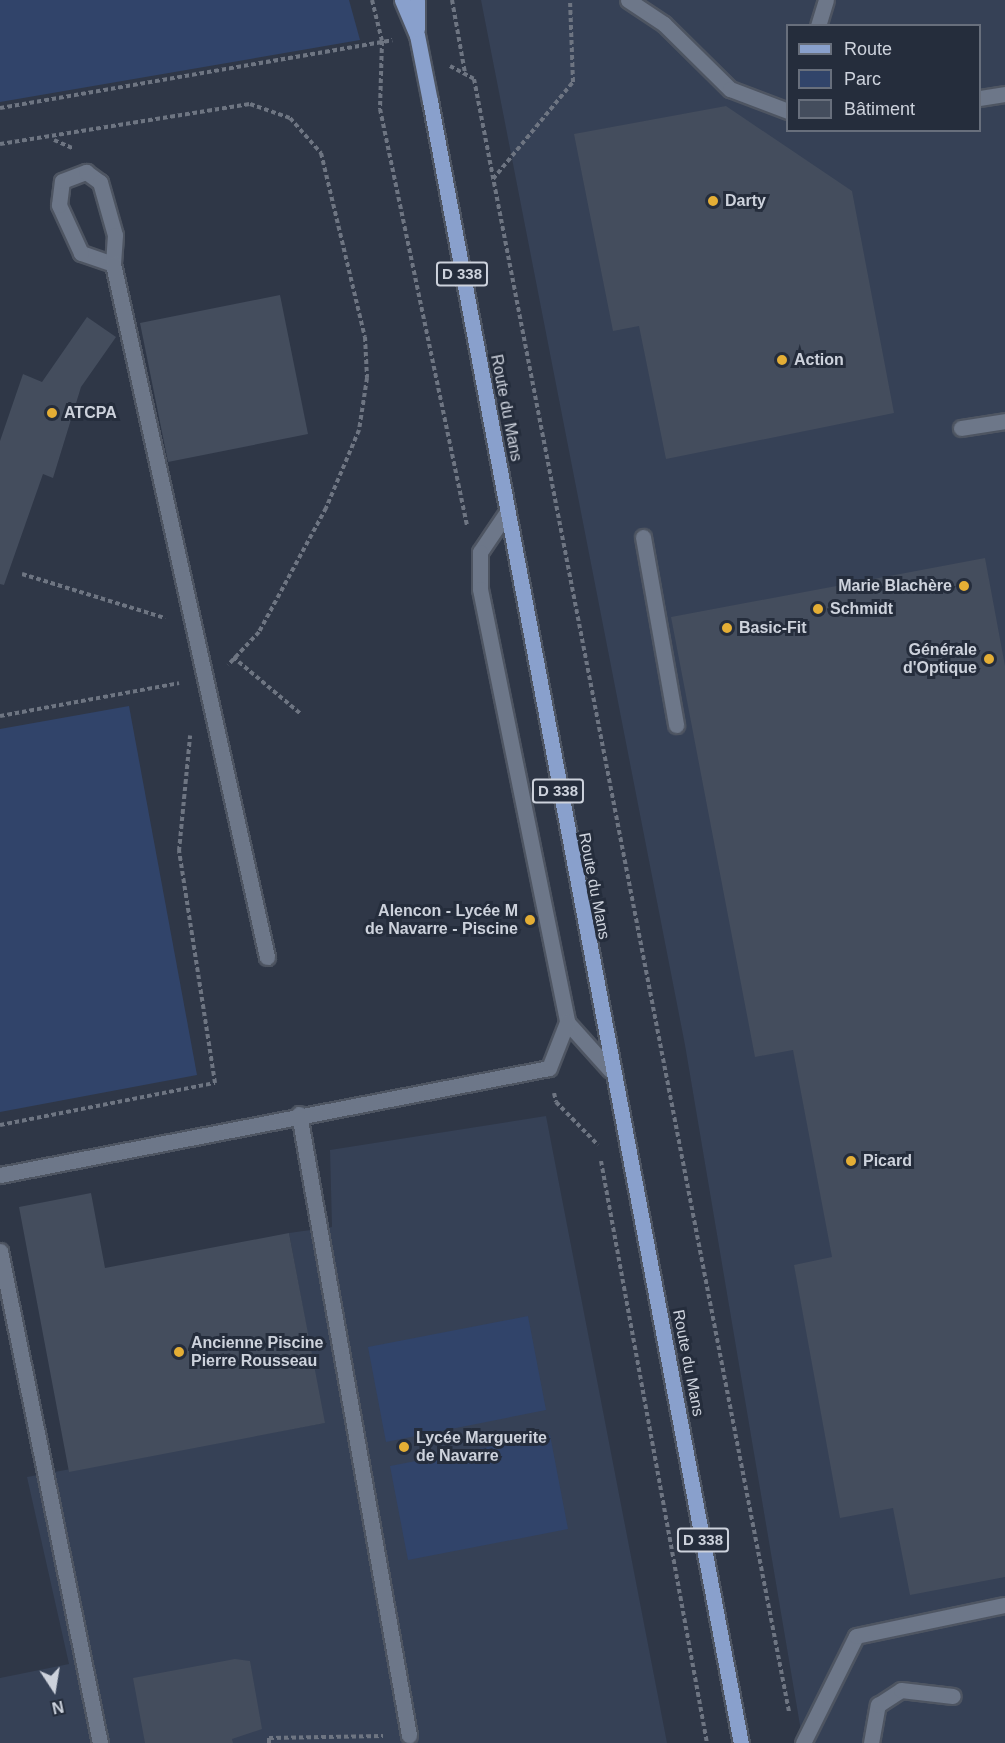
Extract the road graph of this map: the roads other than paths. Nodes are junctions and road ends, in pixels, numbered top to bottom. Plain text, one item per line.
1 (402, 0) edge
2 (417, 0) edge
3 (628, 0) edge
4 (826, 0) edge
5 (819, 24) edge
6 (417, 35) junction
7 (1005, 94) edge
8 (981, 98) edge
9 (786, 110) edge
10 (113, 264) junction
11 (1005, 421) edge
12 (961, 428) dead end
13 (507, 512) junction
14 (643, 537) dead end
15 (676, 725) dead end
16 (267, 957) dead end
17 (567, 1022) junction
18 (610, 1070) junction
19 (299, 1114) junction
20 (0, 1174) edge
21 (0, 1251) edge
22 (1005, 1605) edge
23 (953, 1696) dead end
24 (409, 1735) road end
25 (100, 1743) edge
26 (741, 1743) edge
27 (802, 1743) edge
28 (871, 1743) edge

1 - 6 main road, Route du Mans / D 338
2 - 6 main road, Route du Mans / D 338
3 - 9 lane
4 - 5 lane
6 - 13 main road, Route du Mans / D 338
7 - 8 lane
10 - 10 lane
10 - 16 lane
11 - 12 lane
13 - 17 lane
13 - 18 main road, Route du Mans / D 338
14 - 15 lane
17 - 18 lane
17 - 19 lane
18 - 26 main road, Route du Mans / D 338
19 - 20 lane
19 - 24 lane
21 - 25 lane
22 - 27 lane
23 - 28 lane

